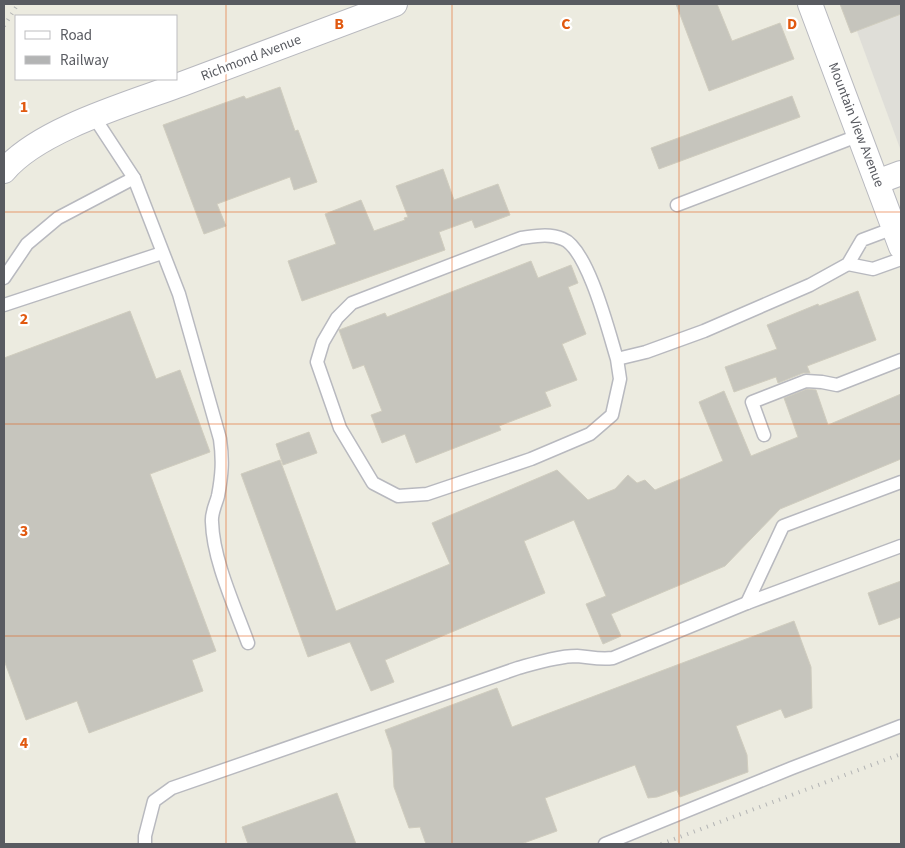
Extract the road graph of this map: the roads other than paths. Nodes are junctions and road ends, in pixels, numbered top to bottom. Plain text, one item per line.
1 (395, 4) edge
2 (810, 4) edge
3 (94, 117) junction
4 (860, 134) junction
5 (4, 171) edge
6 (901, 173) edge
7 (134, 178) junction
8 (877, 182) junction
9 (677, 205) dead end
10 (898, 237) edge
11 (162, 253) junction
12 (901, 259) edge
13 (848, 264) junction
14 (4, 278) edge
15 (4, 304) edge
16 (617, 359) junction
17 (901, 360) edge
18 (764, 435) dead end
19 (901, 482) edge
20 (901, 546) edge
21 (748, 603) junction
22 (248, 643) dead end
23 (901, 726) edge
24 (145, 844) edge
25 (605, 844) edge

1 - 3 street, Richmond Avenue
2 - 4 street, Mountain View Avenue
3 - 5 street, Richmond Avenue
3 - 7 lane
4 - 8 street, Mountain View Avenue
4 - 9 lane
6 - 8 street
7 - 11 lane
7 - 14 lane
8 - 10 street, Mountain View Avenue
10 - 13 lane
11 - 15 lane
11 - 22 lane
12 - 13 lane
13 - 16 lane
16 - 16 lane
17 - 18 lane
19 - 21 lane
20 - 21 lane
21 - 24 lane
23 - 25 lane

